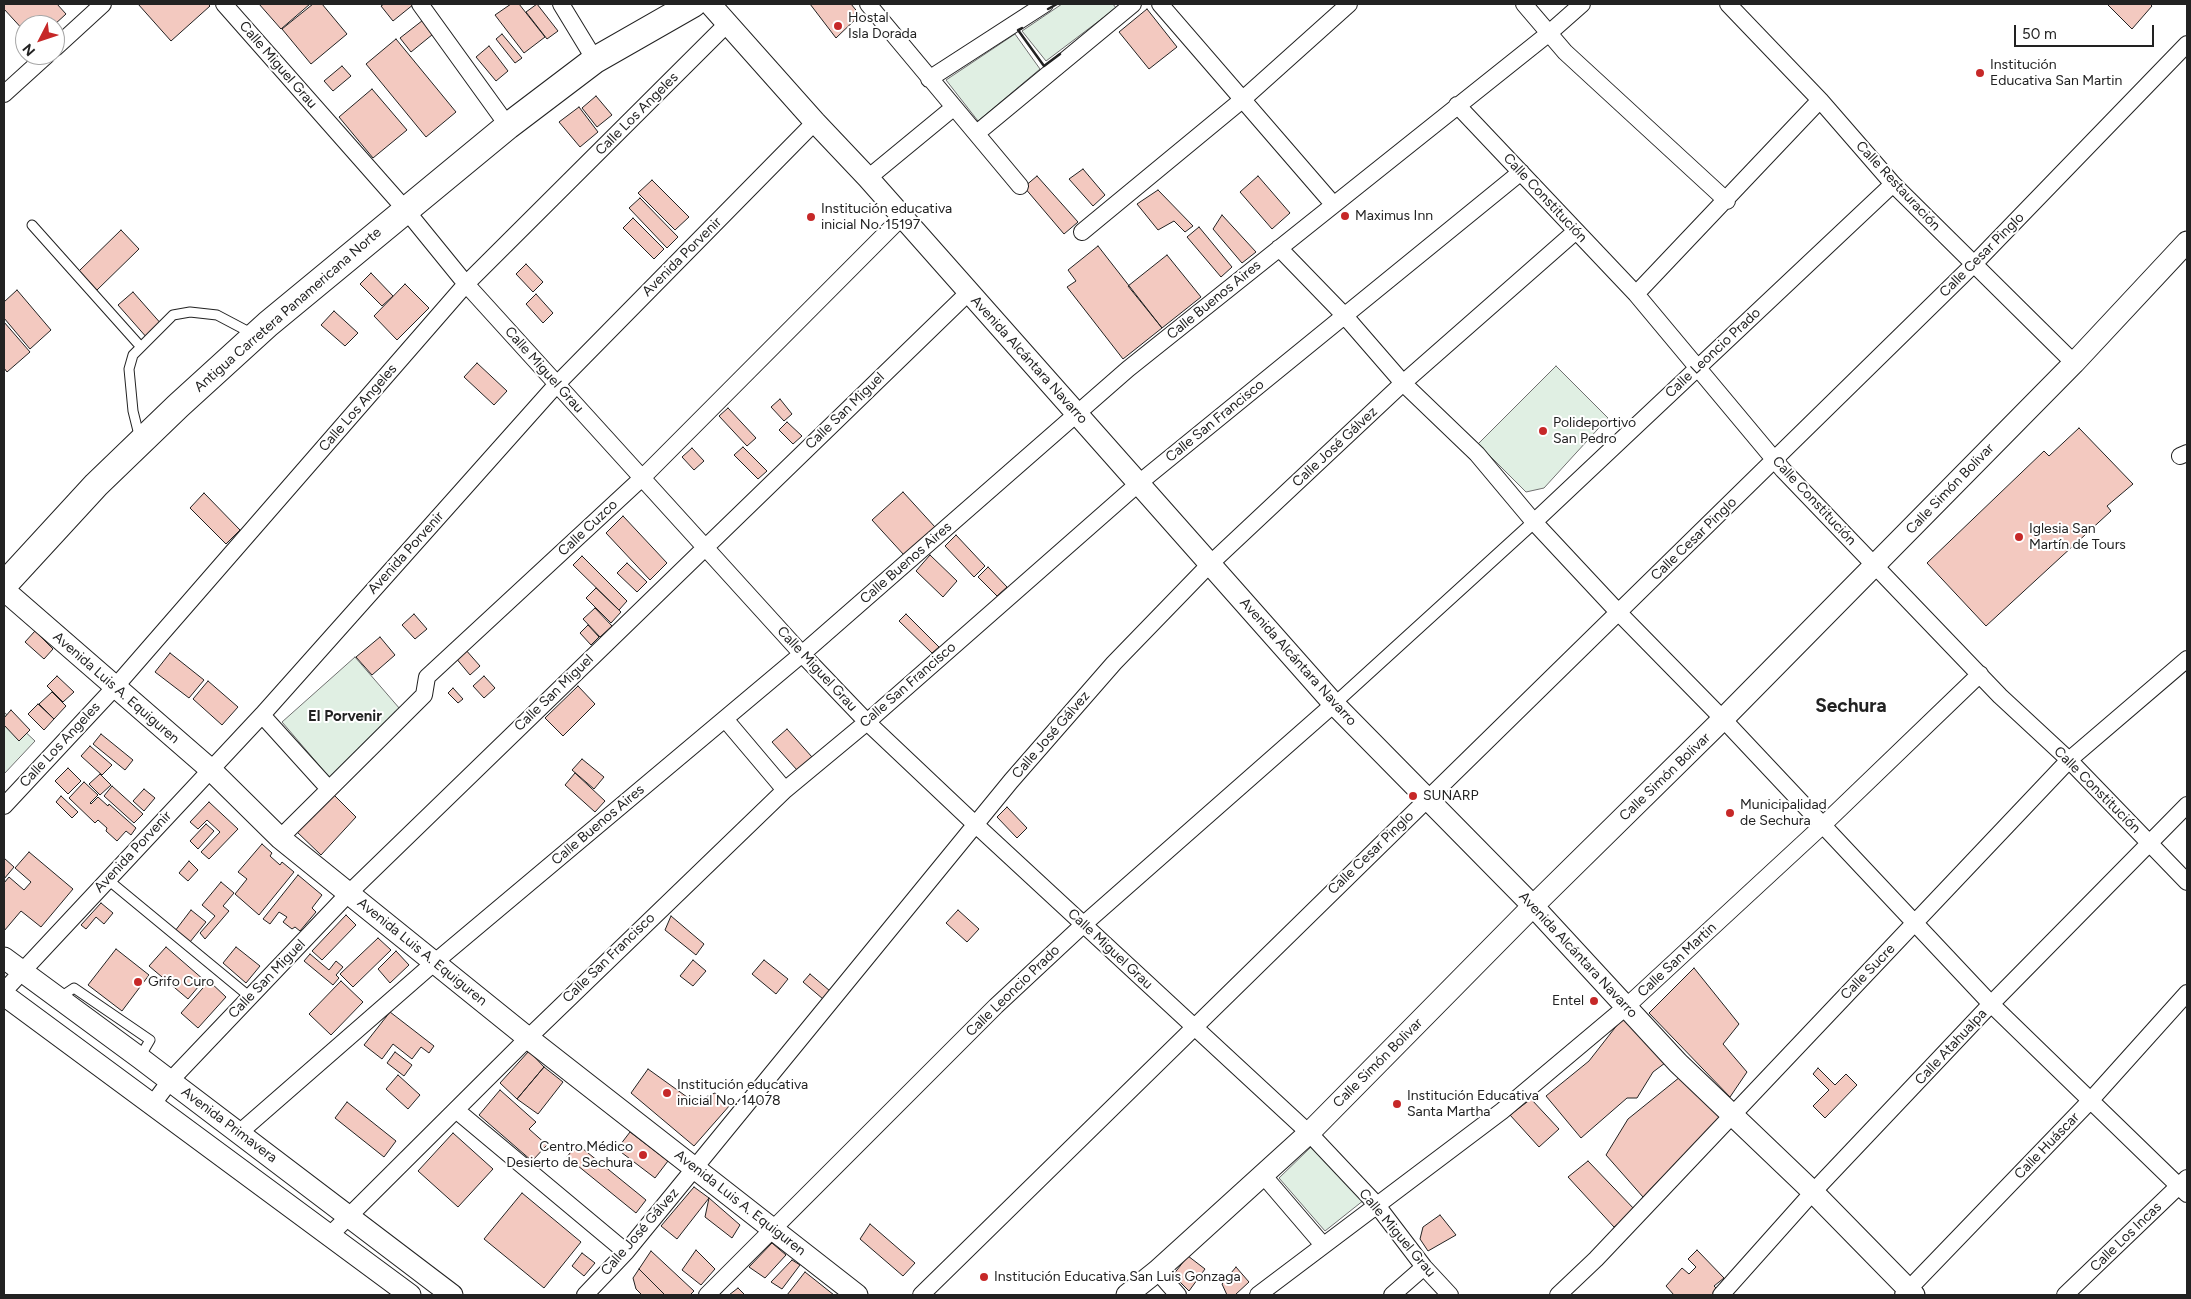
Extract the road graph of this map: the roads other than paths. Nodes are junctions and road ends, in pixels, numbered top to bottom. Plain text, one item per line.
1 (103, 4) edge
2 (224, 4) edge
3 (420, 4) edge
4 (561, 4) edge
5 (662, 4) edge
6 (693, 4) edge
7 (710, 4) edge
8 (868, 4) edge
9 (1045, 4) edge
10 (1133, 4) edge
11 (1160, 4) edge
12 (1349, 4) edge
13 (1524, 4) edge
14 (1582, 4) edge
15 (1728, 4) edge
16 (727, 24) junction
17 (1548, 34) junction
18 (65, 39) edge
19 (2187, 44) edge
20 (595, 60) junction
21 (36, 65) edge
22 (929, 79) junction
23 (4, 94) edge
24 (1242, 100) junction
25 (1820, 100) junction
26 (1457, 105) junction
27 (953, 108) junction
28 (815, 122) junction
29 (508, 126) junction
30 (977, 133) junction
31 (1521, 172) junction
32 (868, 178) junction
33 (1893, 184) junction
34 (1020, 186) dead end
35 (1726, 201) junction
36 (1333, 204) junction
37 (405, 209) junction
38 (902, 218) junction
39 (32, 225) dead end
40 (1576, 231) junction
41 (1082, 232) dead end
42 (2187, 242) edge
43 (1279, 248) junction
44 (1974, 264) junction
45 (466, 284) junction
46 (968, 292) junction
47 (1636, 294) junction
48 (1344, 315) junction
49 (256, 335) junction
50 (141, 347) junction
51 (2074, 362) junction
52 (1699, 366) junction
53 (1403, 383) junction
54 (557, 384) junction
55 (1076, 414) junction
56 (141, 442) junction
57 (1775, 460) junction
58 (642, 478) junction
59 (1139, 483) junction
60 (1534, 522) junction
61 (705, 546) junction
62 (1210, 564) junction
63 (1874, 566) junction
64 (5, 582) edge
65 (1619, 613) junction
66 (802, 654) junction
67 (2187, 658) edge
68 (1980, 674) junction
69 (116, 686) junction
70 (1334, 704) junction
71 (262, 715) junction
72 (725, 719) junction
73 (1723, 719) junction
74 (867, 722) junction
75 (2069, 760) junction
76 (210, 769) junction
77 (329, 789) junction
78 (785, 790) junction
79 (1427, 799) junction
80 (2187, 804) edge
81 (4, 806) edge
82 (1823, 825) junction
83 (976, 826) junction
84 (280, 838) junction
85 (2149, 842) junction
86 (107, 879) junction
87 (2187, 882) edge
88 (348, 893) junction
89 (1533, 906) junction
90 (1915, 923) junction
91 (1084, 924) junction
92 (4, 958) edge
93 (435, 962) junction
94 (21, 971) junction
95 (4, 991) edge
96 (2187, 993) edge
97 (4, 995) edge
98 (250, 997) junction
99 (1992, 1004) junction
100 (1627, 1006) junction
101 (1193, 1027) junction
102 (528, 1038) junction
103 (170, 1081) junction
104 (2090, 1100) junction
105 (152, 1105) junction
106 (456, 1110) junction
107 (1731, 1115) junction
108 (1309, 1133) junction
109 (239, 1134) junction
110 (696, 1168) junction
111 (1263, 1175) junction
112 (2184, 1186) edge
113 (1813, 1192) junction
114 (1376, 1204) junction
115 (349, 1216) junction
116 (775, 1230) junction
117 (329, 1236) junction
118 (1323, 1246) junction
119 (626, 1252) junction
120 (1424, 1267) junction
121 (1157, 1271) junction
122 (1909, 1293) edge
123 (410, 1295) edge
124 (452, 1295) edge
125 (585, 1295) edge
126 (707, 1295) edge
127 (857, 1295) edge
128 (921, 1295) edge
129 (1127, 1295) edge
130 (1178, 1295) edge
131 (1258, 1295) edge
132 (1392, 1295) edge
133 (1450, 1295) edge
134 (1558, 1295) edge
135 (1720, 1295) edge
136 (2065, 1295) edge

1 - 18 street
2 - 37 street, Calle Miguel Grau
3 - 29 street
4 - 20 street
5 - 20 main road, Antigua Carretera Panamericana Norte
6 - 20 main road, Antigua Carretera Panamericana Norte
7 - 16 street, Avenida Alcántara Navarro
8 - 22 street
9 - 22 street
10 - 30 street
11 - 24 street
12 - 24 street
13 - 17 street
14 - 17 street, Calle Buenos Aires
15 - 25 street, Calle Restauración
16 - 28 street, Avenida Alcántara Navarro
16 - 45 street, Calle Los Angeles
17 - 26 street, Calle Buenos Aires
17 - 35 street
19 - 44 street, Calle Cesar Pinglo
20 - 29 main road, Antigua Carretera Panamericana Norte
21 - 23 street
22 - 27 street
24 - 36 street
24 - 41 street
25 - 33 street, Calle Restauración
25 - 35 street
26 - 31 street, Calle Constitución
26 - 36 street, Calle Buenos Aires
27 - 30 street
27 - 32 street
28 - 32 street, Avenida Alcántara Navarro
28 - 54 street, Avenida Porvenir
29 - 37 main road, Antigua Carretera Panamericana Norte
30 - 34 street
31 - 40 street, Calle Constitución
31 - 48 street, Calle San Francisco
32 - 38 street, Avenida Alcántara Navarro
33 - 44 street, Calle Restauración
33 - 52 street, Calle Leoncio Prado
35 - 47 street
36 - 43 street, Calle Buenos Aires
37 - 45 street, Calle Miguel Grau
37 - 49 main road, Antigua Carretera Panamericana Norte
38 - 46 street, Avenida Alcántara Navarro
38 - 58 street, Calle Cuzco
39 - 50 lane
40 - 47 street, Calle Constitución
40 - 53 street, Calle José Gálvez
42 - 51 street, Calle Simón Bolivar
43 - 48 street
43 - 55 street, Calle Buenos Aires
44 - 51 street, Calle Restauración
44 - 57 street, Calle Cesar Pinglo
45 - 54 street, Calle Miguel Grau
45 - 69 street, Calle Los Angeles
46 - 55 street, Avenida Alcántara Navarro
46 - 61 street, Calle San Miguel
47 - 52 street, Calle Constitución
48 - 53 street
48 - 59 street, Calle San Francisco
49 - 50 lane
49 - 56 main road, Antigua Carretera Panamericana Norte
50 - 56 lane
51 - 63 street, Calle Simón Bolivar
52 - 57 street, Calle Constitución
52 - 60 street, Calle Leoncio Prado
53 - 60 street
53 - 62 street, Calle José Gálvez
54 - 58 street, Calle Miguel Grau
54 - 71 street, Avenida Porvenir
55 - 59 street, Avenida Alcántara Navarro
55 - 66 street, Calle Buenos Aires
56 - 64 main road, Antigua Carretera Panamericana Norte
57 - 63 street, Calle Constitución
57 - 65 street, Calle Cesar Pinglo
58 - 61 street, Calle Miguel Grau
58 - 77 street, Calle Cuzco
59 - 62 street, Avenida Alcántara Navarro
59 - 74 street, Calle San Francisco
60 - 65 street
60 - 70 street
61 - 66 street, Calle Miguel Grau
61 - 88 street, Calle San Miguel
62 - 70 street, Avenida Alcántara Navarro
62 - 83 street, Calle José Gálvez
63 - 68 street, Calle Constitución
63 - 73 street, Calle Simón Bolivar
64 - 69 street, Avenida Luis A. Equiguren
65 - 73 street
65 - 79 street, Calle Cesar Pinglo
66 - 72 street, Calle Buenos Aires
66 - 74 street, Calle Miguel Grau
67 - 75 street, Calle Sucre
68 - 75 street, Calle Constitución
68 - 82 street, Calle San Martin
69 - 76 street, Avenida Luis A. Equiguren
69 - 81 street, Calle Los Angeles
70 - 79 street, Avenida Alcántara Navarro
70 - 91 street, Calle Leoncio Prado
71 - 76 street, Avenida Porvenir
71 - 77 street
72 - 78 street
72 - 93 street, Calle Buenos Aires
73 - 82 street
73 - 89 street, Calle Simón Bolivar
74 - 78 street, Calle San Francisco
74 - 83 street, Calle Miguel Grau
75 - 85 street, Calle Constitución
75 - 90 street, Calle Sucre
76 - 84 street, Avenida Luis A. Equiguren
76 - 86 street, Avenida Porvenir
77 - 84 street, Calle Cuzco
78 - 102 street, Calle San Francisco
79 - 89 street, Avenida Alcántara Navarro
79 - 101 street, Calle Cesar Pinglo
80 - 85 street, Calle Atahualpa
82 - 90 street
82 - 100 street, Calle San Martin
83 - 91 street, Calle Miguel Grau
83 - 110 street, Calle José Gálvez
84 - 88 street, Avenida Luis A. Equiguren
85 - 87 street, Calle Constitución
85 - 99 street, Calle Atahualpa
86 - 94 street, Avenida Porvenir
86 - 98 lane
88 - 93 street, Avenida Luis A. Equiguren
88 - 98 street, Calle San Miguel
89 - 100 street, Avenida Alcántara Navarro
89 - 108 street, Calle Simón Bolivar
90 - 99 street
90 - 107 street, Calle Sucre
91 - 101 street, Calle Miguel Grau
91 - 116 street, Calle Leoncio Prado
92 - 94 street, Avenida Primavera
93 - 102 street, Avenida Luis A. Equiguren
93 - 109 street, Calle Buenos Aires
94 - 95 street, Avenida Porvenir
94 - 103 street, Avenida Primavera
96 - 104 street, Calle Huáscar
97 - 105 street
98 - 103 street, Calle San Miguel
99 - 104 street
99 - 113 street, Calle Atahualpa
100 - 107 street, Avenida Alcántara Navarro
100 - 114 street, Calle San Martin
101 - 108 street, Calle Miguel Grau
101 - 128 street, Calle Cesar Pinglo
102 - 106 street, Calle San Francisco
102 - 110 street, Avenida Luis A. Equiguren
103 - 105 street, Calle San Miguel
103 - 109 street, Avenida Primavera
104 - 112 street
104 - 122 street, Calle Huáscar
105 - 117 street
106 - 115 street, Calle San Francisco
106 - 119 street
107 - 113 street, Avenida Alcántara Navarro
107 - 134 street, Calle Sucre
108 - 111 street, Calle Simón Bolivar
108 - 114 street, Calle Miguel Grau
109 - 115 street, Avenida Primavera
110 - 116 street, Avenida Luis A. Equiguren
110 - 119 street, Calle José Gálvez
111 - 118 street
111 - 121 street, Calle Simón Bolivar
112 - 136 street, Calle Los Incas
113 - 122 street, Avenida Alcántara Navarro
113 - 135 street, Calle Atahualpa
114 - 118 street, Calle San Martin
114 - 120 street, Calle Miguel Grau
115 - 117 street, Calle San Francisco
115 - 124 street, Avenida Primavera
116 - 126 street, Calle Leoncio Prado
116 - 127 street, Avenida Luis A. Equiguren
117 - 123 street
118 - 131 street, Calle San Martin
119 - 125 street, Calle José Gálvez
120 - 132 street
120 - 133 street, Calle Miguel Grau
121 - 129 street, Calle Simón Bolivar
121 - 130 street

